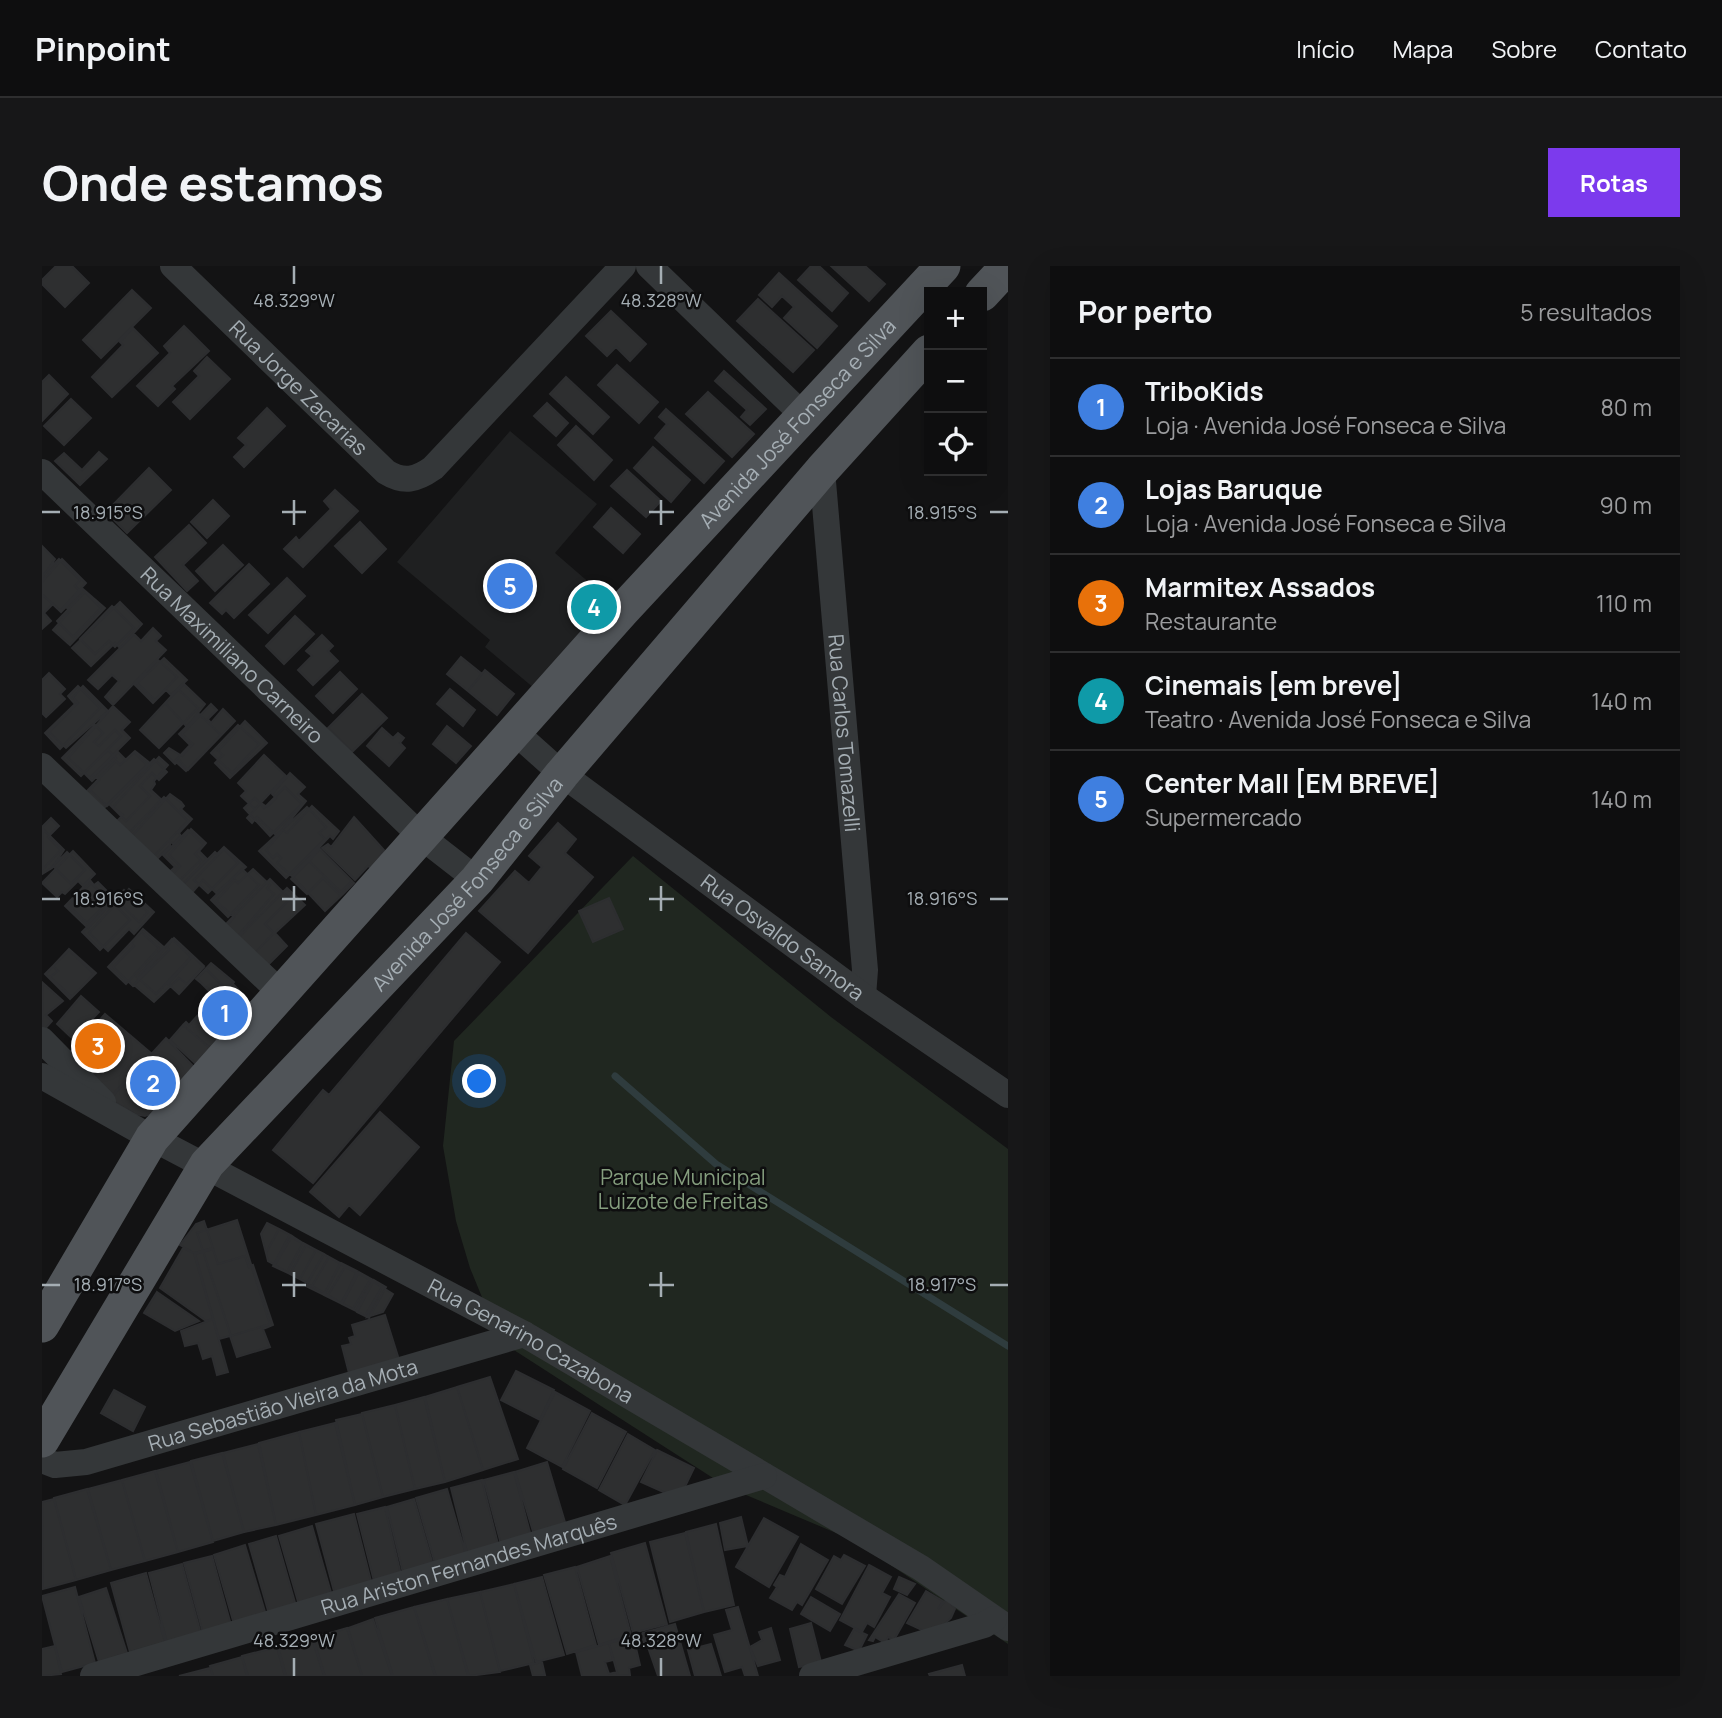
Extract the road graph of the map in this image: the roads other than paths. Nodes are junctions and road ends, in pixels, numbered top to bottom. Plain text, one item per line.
1 (173, 266) edge
2 (623, 266) edge
3 (649, 266) edge
4 (943, 266) edge
5 (1008, 266) edge
6 (987, 289) edge
7 (924, 358) edge
8 (804, 416) junction
9 (822, 470) junction
10 (47, 486) edge
11 (516, 733) junction
12 (42, 766) edge
13 (562, 774) junction
14 (423, 838) junction
15 (477, 880) junction
16 (280, 992) junction
17 (863, 996) junction
18 (42, 1040) edge
19 (42, 1076) edge
20 (1008, 1095) edge
21 (112, 1115) junction
22 (152, 1138) junction
23 (207, 1164) junction
24 (44, 1318) edge
25 (524, 1334) junction
26 (42, 1440) edge
27 (42, 1460) edge
28 (764, 1476) junction
29 (1001, 1623) edge
30 (93, 1676) edge
31 (812, 1676) edge

1 - 2 street, Rua Jorge Zacarias
3 - 8 street
4 - 8 main road, Avenida José Fonseca e Silva
5 - 6 main road
7 - 9 main road, Avenida José Fonseca e Silva
8 - 11 main road, Avenida José Fonseca e Silva
9 - 13 main road, Avenida José Fonseca e Silva
9 - 17 street, Rua Carlos Tomazelli
10 - 14 street, Rua Maximiliano Carneiro
11 - 13 street, Rua Osvaldo Samora
11 - 14 main road, Avenida José Fonseca e Silva
12 - 16 street
13 - 15 main road, Avenida José Fonseca e Silva
13 - 17 street, Rua Osvaldo Samora
14 - 15 street, Rua Maximiliano Carneiro
14 - 16 main road, Avenida José Fonseca e Silva
15 - 23 main road, Avenida José Fonseca e Silva
16 - 22 main road, Avenida José Fonseca e Silva
17 - 20 street, Rua Osvaldo Samora
18 - 21 street
19 - 21 street, Rua Genarino Cazabona
21 - 22 street, Rua Genarino Cazabona
22 - 23 street, Rua Genarino Cazabona
22 - 24 main road, Avenida José Fonseca e Silva
23 - 25 street, Rua Genarino Cazabona
23 - 26 main road, Avenida José Fonseca e Silva
25 - 27 street, Rua Sebastião Vieira da Mota
25 - 28 street, Rua Genarino Cazabona
28 - 29 street, Rua Genarino Cazabona
28 - 30 street, Rua Ariston Fernandes Marquês
29 - 31 street

